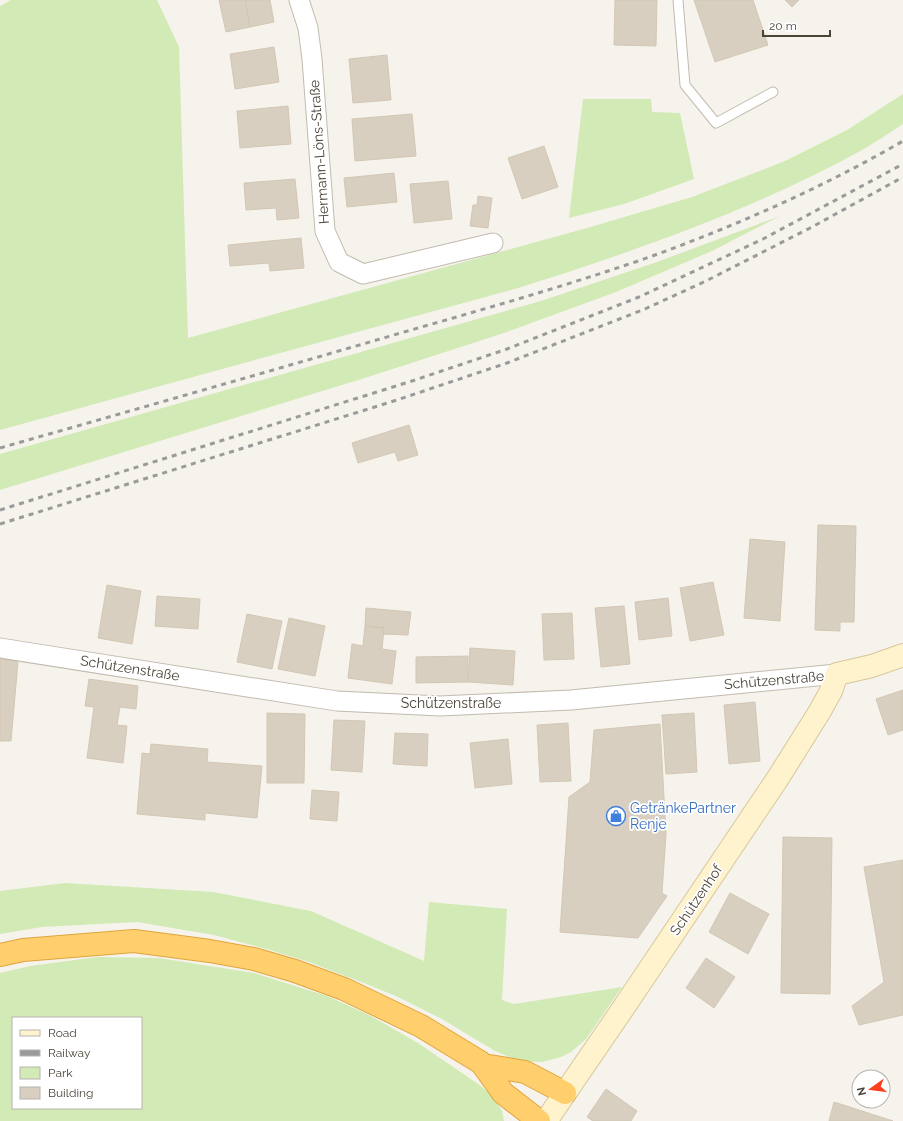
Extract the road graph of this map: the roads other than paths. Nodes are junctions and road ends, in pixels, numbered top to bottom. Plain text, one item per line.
1 (299, 0) edge
2 (678, 0) edge
3 (773, 92) dead end
4 (493, 243) dead end
5 (0, 648) edge
6 (903, 655) edge
7 (836, 674) junction
8 (0, 955) edge
9 (483, 1064) junction
10 (565, 1093) junction
11 (539, 1121) edge
12 (546, 1121) edge

1 - 4 street, Hermann-Löns-Straße
2 - 3 lane
5 - 7 street, Schützenstraße
6 - 7 street, Schützenstraße
7 - 10 street, Schützenhof
8 - 9 highway
9 - 10 highway
9 - 11 highway
10 - 12 street, Schützenhof

